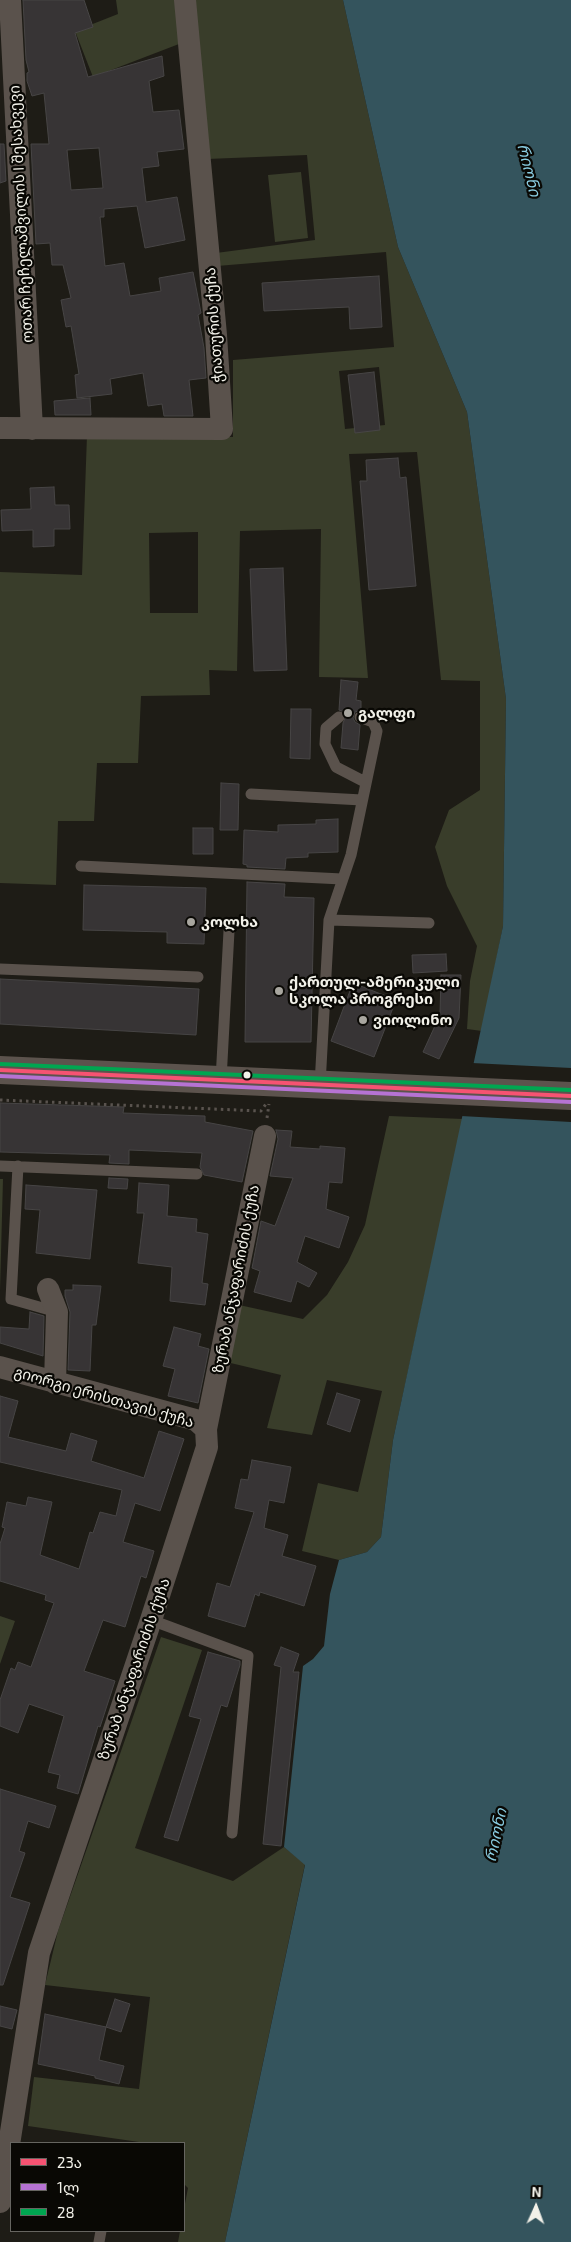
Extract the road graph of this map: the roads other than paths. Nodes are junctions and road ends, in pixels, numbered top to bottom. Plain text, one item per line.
1 (10, 0) edge
2 (185, 0) edge
3 (0, 428) edge
4 (32, 429) junction
5 (339, 717) dead end
6 (360, 717) dead end
7 (365, 782) junction
8 (252, 794) dead end
9 (362, 800) junction
10 (81, 866) dead end
11 (342, 879) junction
12 (330, 920) junction
13 (429, 923) dead end
14 (229, 931) dead end
15 (0, 969) edge
16 (198, 977) dead end
17 (0, 1070) edge
18 (221, 1080) junction
19 (320, 1085) junction
20 (571, 1096) edge
21 (265, 1136) dead end
22 (0, 1166) edge
23 (18, 1166) junction
24 (197, 1174) dead end
25 (48, 1289) dead end
26 (5, 1298) edge
27 (57, 1312) junction
28 (0, 1367) edge
29 (56, 1383) junction
30 (206, 1430) junction
31 (151, 1620) junction
32 (232, 1833) dead end
33 (11, 2142) edge
34 (10, 2148) edge
35 (0, 2202) edge

1 - 4 street, ოთარ ჩეჩელაშვილის I შესახვევი
2 - 4 street, ჭიათურის ქუჩა
3 - 4 street, ჭიათურის ქუჩა
5 - 7 lane
6 - 7 lane
7 - 9 lane
8 - 9 lane
9 - 11 lane
10 - 11 lane
11 - 12 lane
12 - 13 lane
12 - 19 lane
14 - 18 lane
15 - 16 lane
17 - 18 main road
18 - 19 main road
19 - 20 main road
21 - 30 street, ზურაბ ანჯაფარიძის ქუჩა
22 - 23 lane
23 - 24 lane
23 - 26 lane
25 - 27 street
26 - 27 lane
27 - 29 street
28 - 29 street, გიორგი ერისთავის ქუჩა
29 - 30 street, გიორგი ერისთავის ქუჩა
30 - 31 street, ზურაბ ანჯაფარიძის ქუჩა
31 - 32 lane
31 - 33 street, ზურაბ ანჯაფარიძის ქუჩა
34 - 35 street, ზურაბ ანჯაფარიძის ქუჩა

